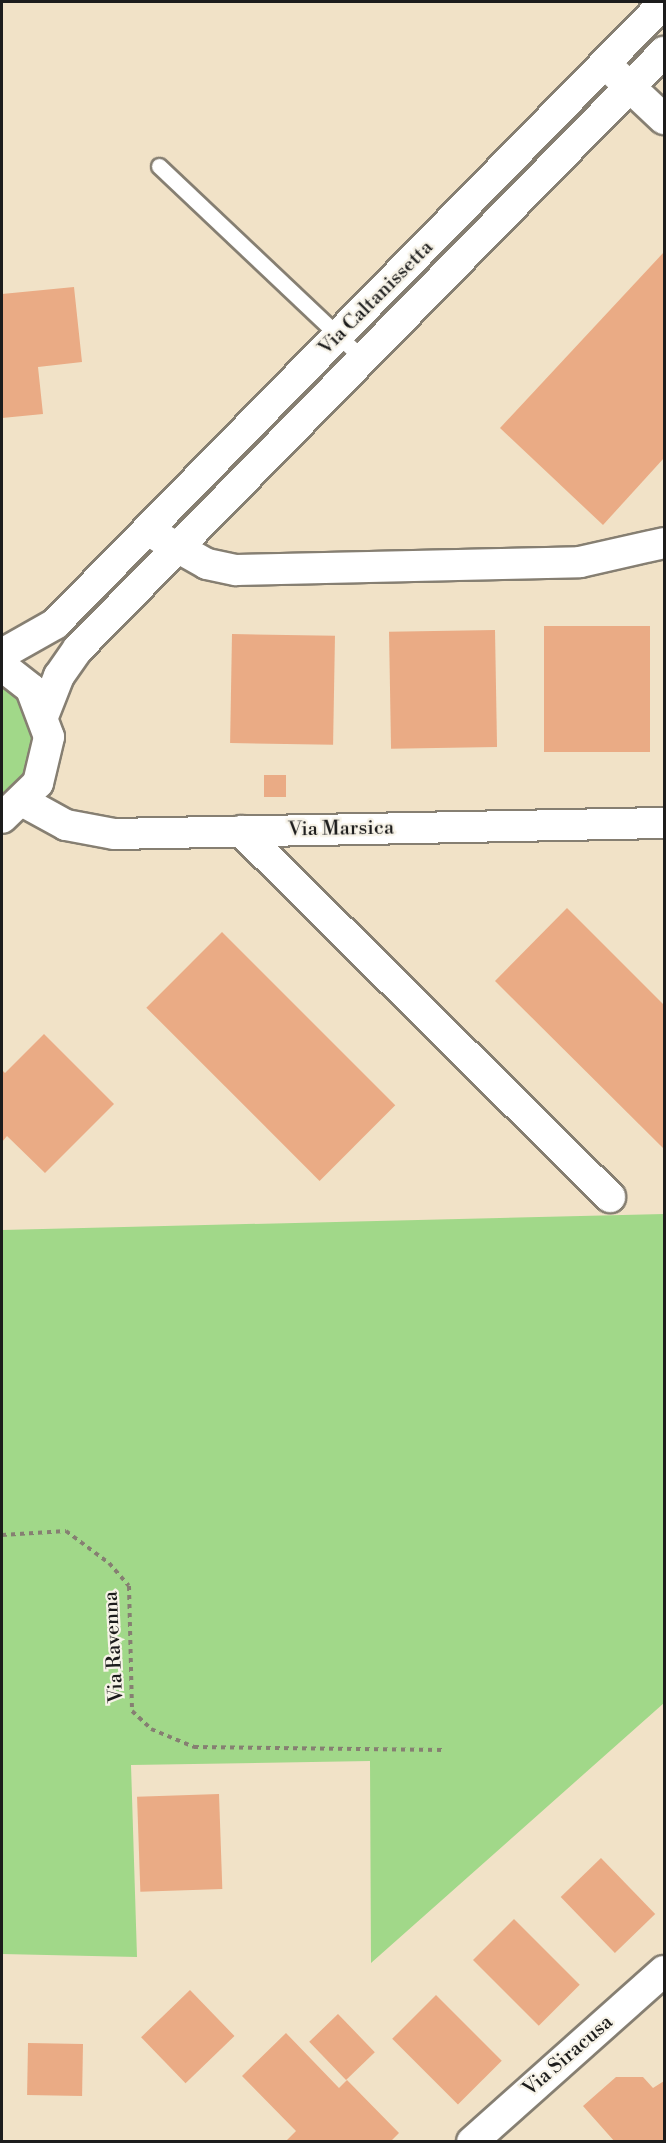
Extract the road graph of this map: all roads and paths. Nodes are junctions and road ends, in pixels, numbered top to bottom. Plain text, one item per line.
1 (664, 3) edge
2 (664, 52) edge
3 (607, 65) junction
4 (631, 87) junction
5 (664, 119) edge
6 (159, 166) dead end
7 (338, 336) junction
8 (362, 358) junction
9 (145, 530) junction
10 (664, 543) edge
11 (175, 546) junction
12 (2, 654) edge
13 (2, 666) edge
14 (44, 714) junction
15 (13, 810) edge
16 (664, 823) edge
17 (241, 831) junction
18 (610, 1197) dead end
19 (2, 1535) edge
20 (444, 1750) dead end
21 (664, 1971) edge
22 (472, 2142) edge

1 - 3 street, Via Caltanissetta
2 - 4 street, Via Caltanissetta
3 - 4 street
3 - 7 street, Via Caltanissetta
4 - 5 street
4 - 8 street, Via Caltanissetta
6 - 7 lane
7 - 8 lane
7 - 9 street, Via Caltanissetta
8 - 11 street, Via Caltanissetta
9 - 11 street
9 - 12 street, Via Caltanissetta
10 - 11 street
11 - 14 street, Via Caltanissetta
13 - 14 street
14 - 15 street
15 - 17 street, Via Marsica
16 - 17 street, Via Marsica
17 - 18 street
19 - 20 path, Via Ravenna
21 - 22 street, Via Siracusa

